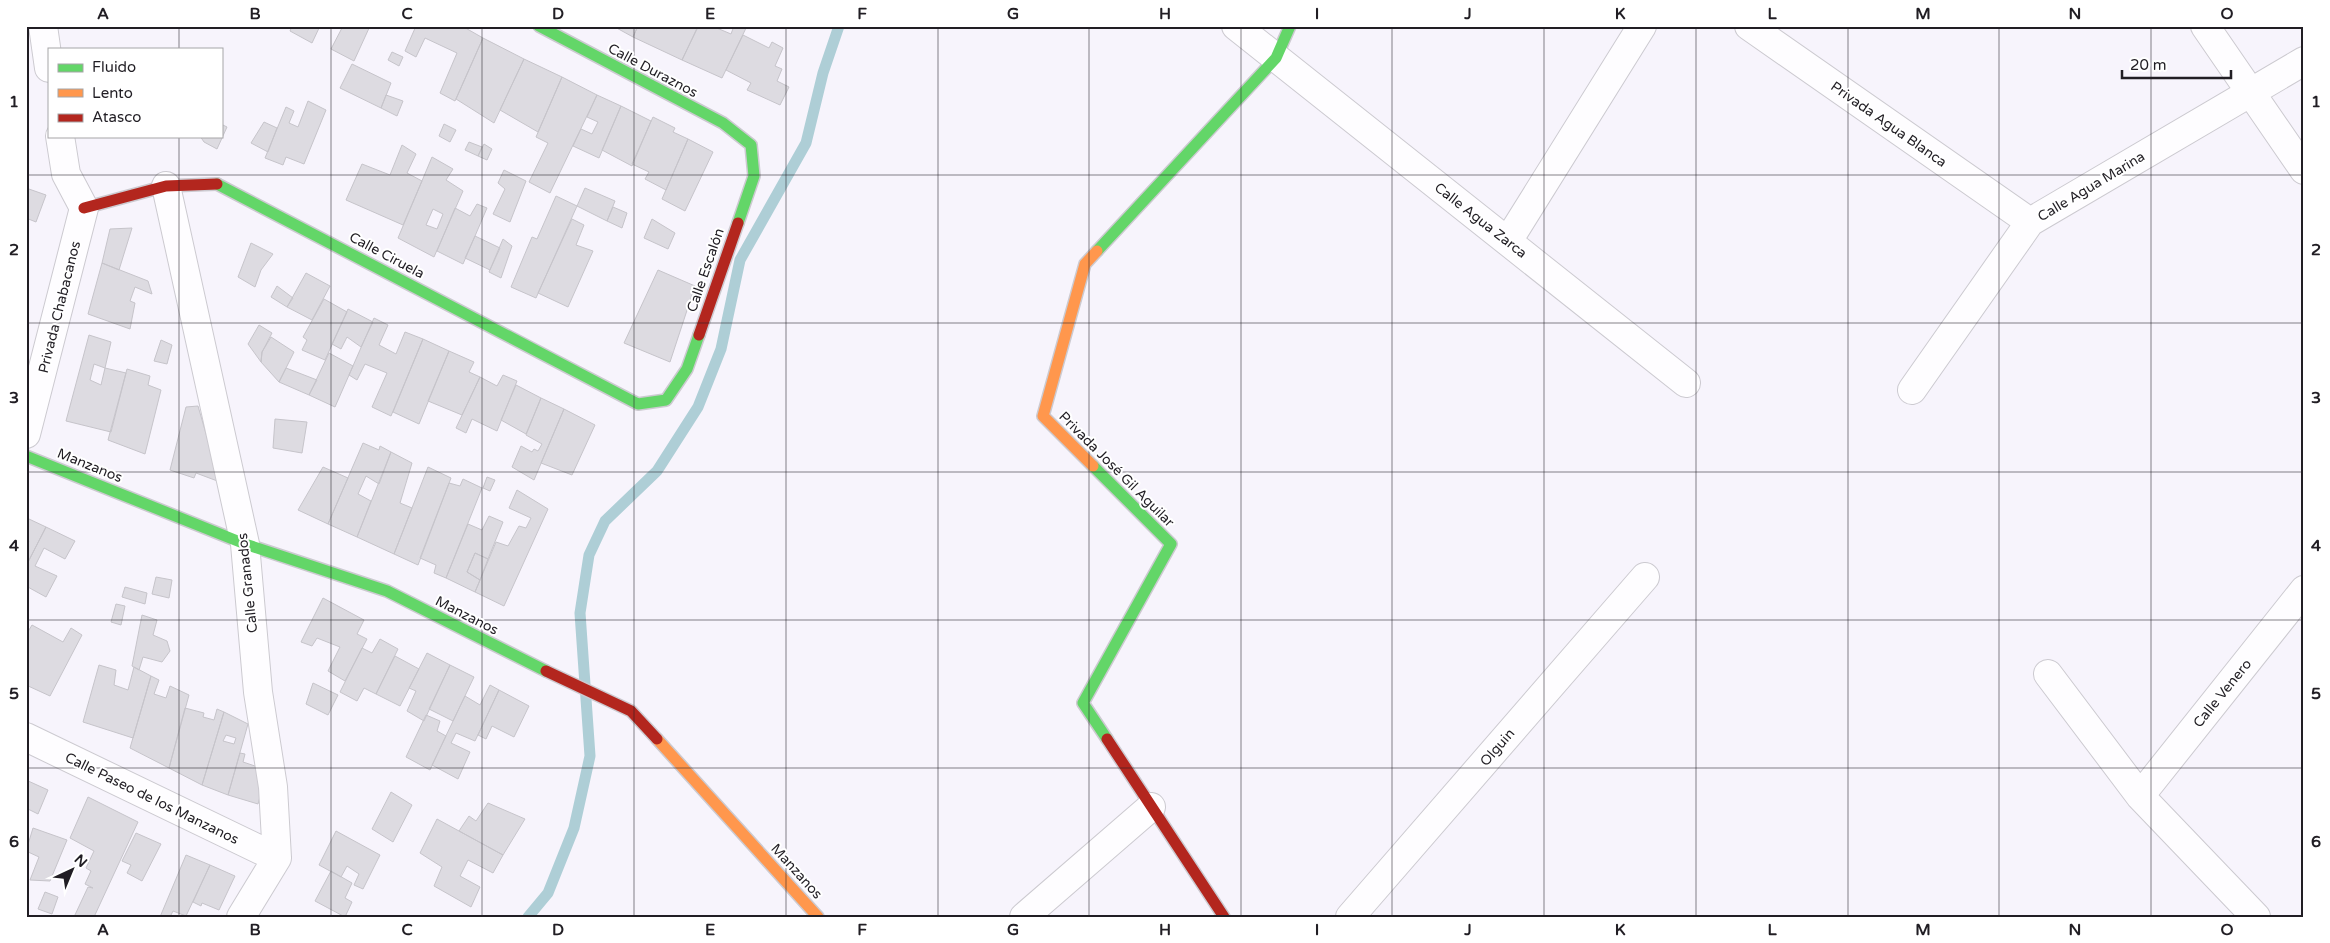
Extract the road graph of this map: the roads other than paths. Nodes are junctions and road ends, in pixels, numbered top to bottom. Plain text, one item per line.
1 (43, 26) edge
2 (539, 26) edge
3 (1236, 26) edge
4 (1290, 26) edge
5 (1642, 26) edge
6 (1748, 26) edge
7 (2205, 26) edge
8 (1276, 58) junction
9 (48, 61) edge
10 (2304, 61) edge
11 (2251, 94) junction
12 (60, 138) edge
13 (751, 145) joint
14 (2304, 170) edge
15 (166, 186) junction
16 (84, 208) junction
17 (2030, 222) junction
18 (1508, 241) junction
19 (1686, 383) dead end
20 (1912, 390) dead end
21 (666, 400) joint
22 (26, 434) edge
23 (26, 456) edge
24 (246, 544) junction
25 (1644, 577) dead end
26 (2304, 590) edge
27 (2048, 674) dead end
28 (26, 737) edge
29 (2140, 796) junction
30 (1151, 807) junction
31 (277, 858) junction
32 (242, 917) edge
33 (818, 917) edge
34 (1024, 917) edge
35 (1224, 917) edge
36 (1350, 917) edge
37 (2256, 917) edge

1 - 9 street
2 - 13 street, Calle Duraznos
3 - 8 street, Calle Agua Zarca
4 - 8 street
5 - 18 street
6 - 17 street, Privada Agua Blanca
7 - 11 street
8 - 18 street, Calle Agua Zarca
8 - 30 street, Privada José Gil Aguilar
10 - 11 street, Calle Agua Marina
11 - 14 street
11 - 17 street, Calle Agua Marina
12 - 16 street
13 - 21 street, Calle Escalón
15 - 16 street, Calle Ciruela
15 - 21 street, Calle Ciruela
15 - 24 street, Calle Granados
16 - 22 street, Privada Chabacanos
17 - 20 street, Calle Agua Marina
18 - 19 street, Calle Agua Zarca
23 - 24 street, Manzanos
24 - 31 street, Calle Granados
24 - 33 street, Manzanos
25 - 36 street, Olguin
26 - 29 street, Calle Venero
27 - 29 street
28 - 31 street, Calle Paseo de los Manzanos
29 - 37 street
30 - 34 street
30 - 35 street, Privada José Gil Aguilar
31 - 32 street

